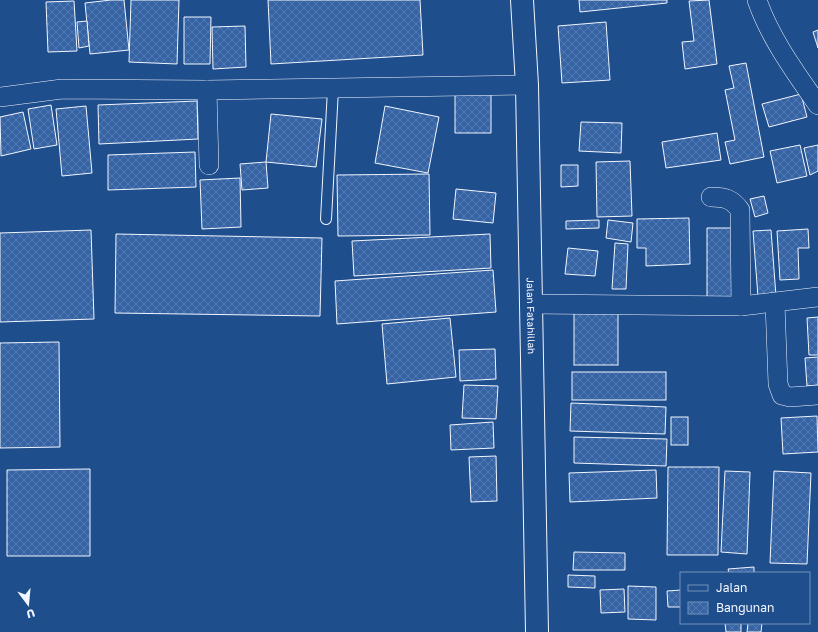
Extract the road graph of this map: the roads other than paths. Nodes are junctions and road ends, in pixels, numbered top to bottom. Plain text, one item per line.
1 (522, 0) edge
2 (757, 0) edge
3 (527, 85) junction
4 (333, 89) junction
5 (207, 90) junction
6 (0, 97) edge
7 (818, 105) edge
8 (209, 165) dead end
9 (711, 197) dead end
10 (326, 219) dead end
11 (818, 297) edge
12 (775, 303) junction
13 (532, 304) junction
14 (741, 306) junction
15 (818, 395) edge
16 (537, 632) edge

1 - 3 street, Jalan Fatahillah
2 - 7 street
3 - 4 street
3 - 13 street, Jalan Fatahillah
4 - 5 street
4 - 10 lane
5 - 6 street
5 - 8 street
9 - 14 street
11 - 12 street
12 - 14 street
12 - 15 street
13 - 14 street
13 - 16 street, Jalan Fatahillah

